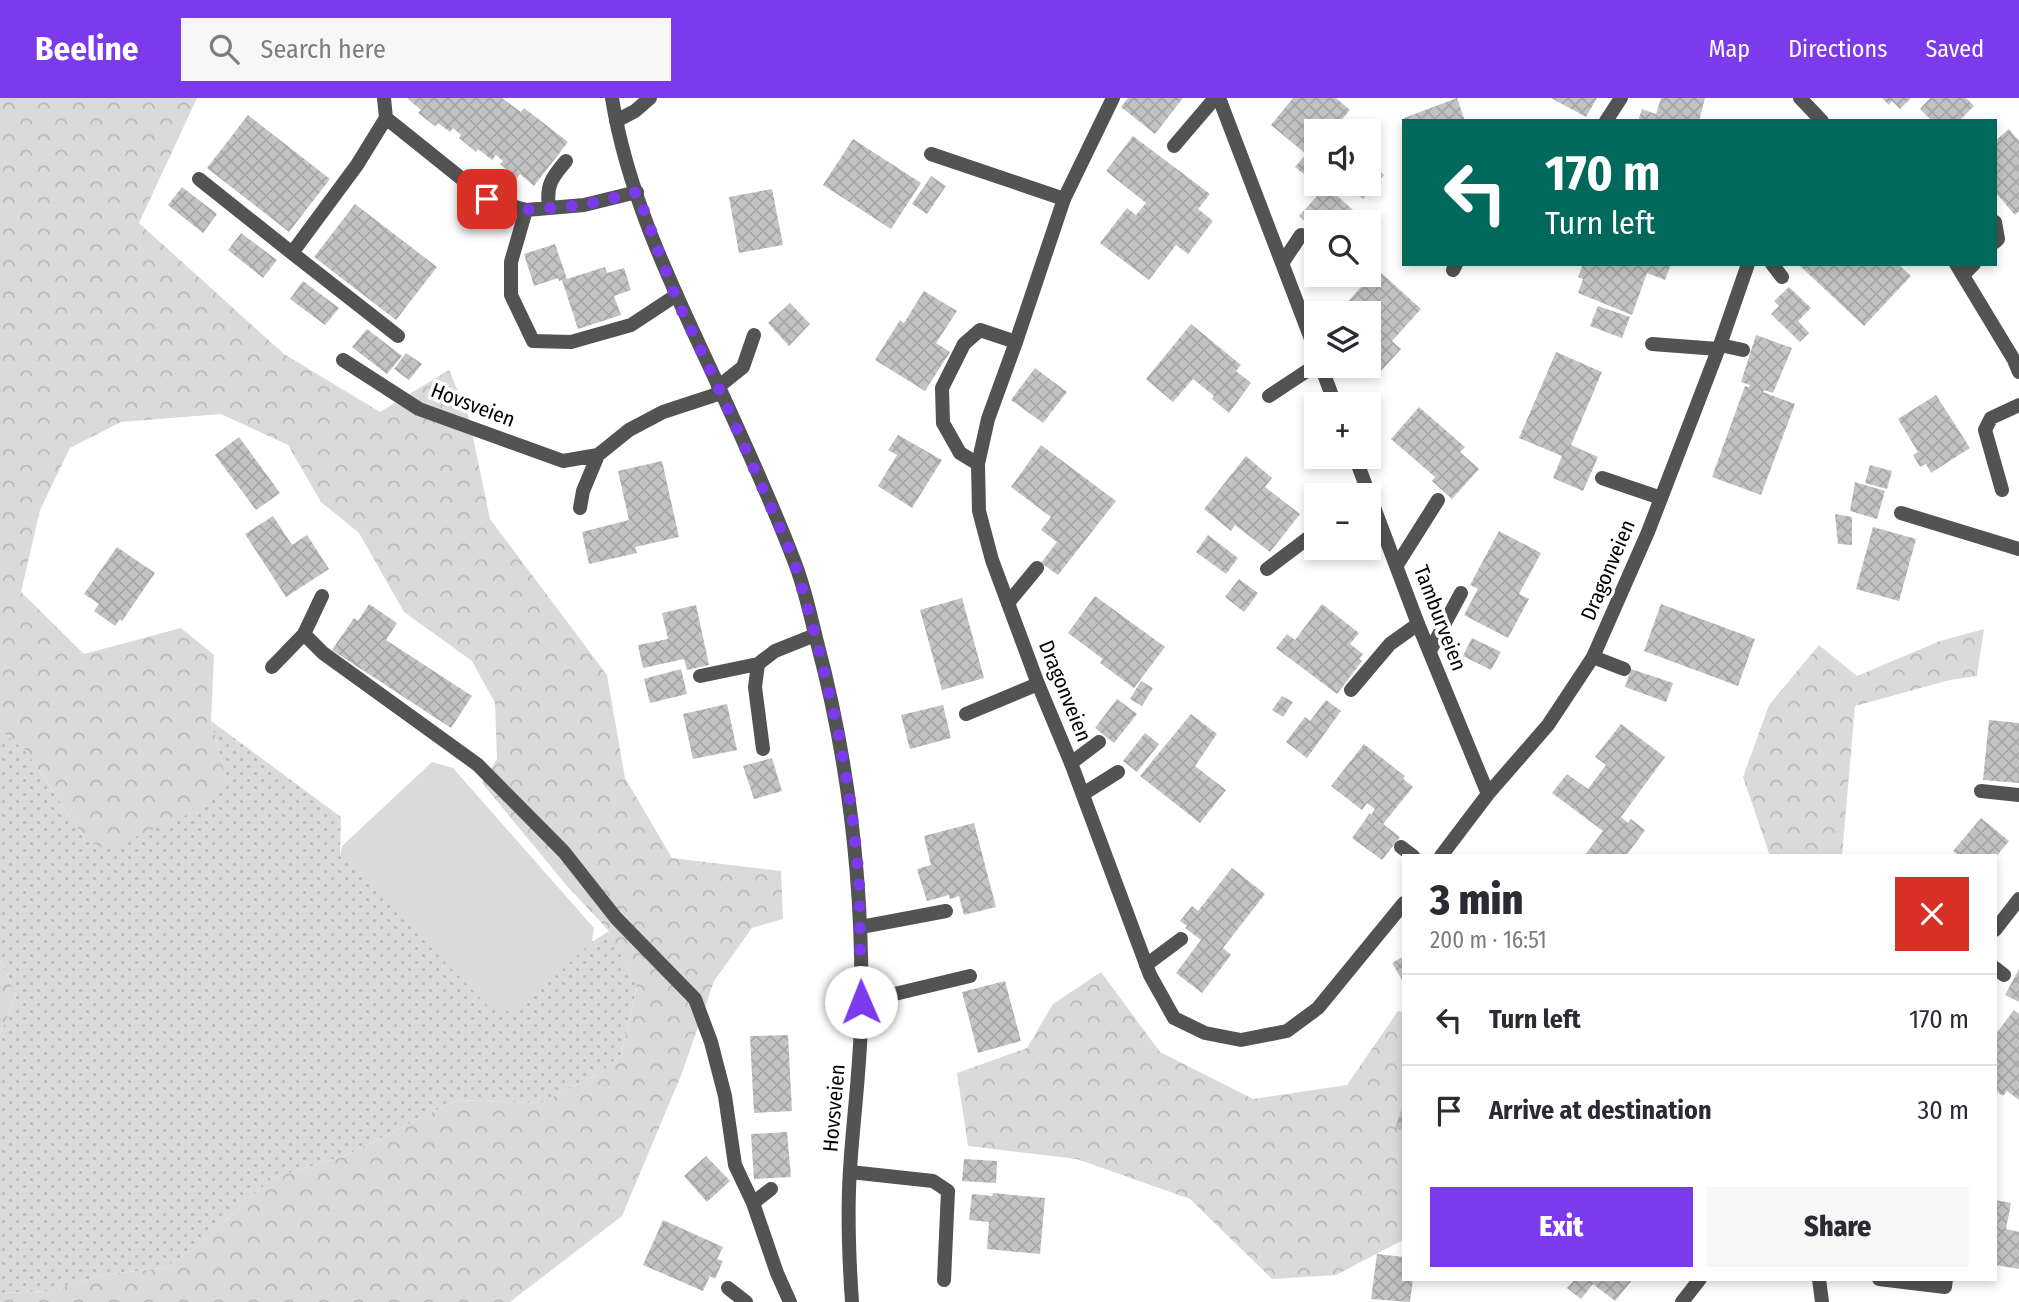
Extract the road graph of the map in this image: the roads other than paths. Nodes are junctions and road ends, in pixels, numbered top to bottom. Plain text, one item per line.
1 (384, 98) edge
2 (612, 98) edge
3 (650, 98) edge
4 (1113, 98) edge
5 (1217, 98) edge
6 (1620, 98) edge
7 (1800, 98) edge
8 (1813, 117) edge
9 (386, 118) junction
10 (1607, 119) edge
11 (616, 121) junction
12 (1174, 146) dead end
13 (931, 154) dead end
14 (566, 162) dead end
15 (199, 179) dead end
16 (637, 192) junction
17 (1063, 199) junction
18 (549, 208) junction
19 (526, 210) junction
20 (1301, 235) dead end
21 (292, 253) junction
22 (1283, 262) junction
23 (1747, 266) edge
24 (1774, 266) edge
25 (1964, 268) edge
26 (1782, 277) dead end
27 (675, 296) junction
28 (1304, 319) edge
29 (754, 335) dead end
30 (398, 336) dead end
31 (1016, 342) junction
32 (1652, 344) dead end
33 (1719, 347) junction
34 (1743, 350) dead end
35 (343, 360) dead end
36 (2019, 372) edge
37 (1304, 375) edge
38 (720, 390) junction
39 (1269, 396) dead end
40 (2019, 405) edge
41 (598, 455) junction
42 (978, 464) junction
43 (1602, 478) dead end
44 (2002, 490) dead end
45 (1661, 498) junction
46 (1438, 500) dead end
47 (580, 508) dead end
48 (1901, 513) dead end
49 (1381, 526) edge
50 (1304, 542) edge
51 (2019, 549) edge
52 (1397, 565) junction
53 (1037, 568) dead end
54 (1267, 569) dead end
55 (1461, 593) dead end
56 (322, 596) dead end
57 (1009, 603) junction
58 (1418, 624) junction
59 (304, 634) junction
60 (815, 635) junction
61 (1430, 651) junction
62 (1593, 657) junction
63 (758, 664) junction
64 (272, 667) dead end
65 (1624, 669) dead end
66 (700, 676) dead end
67 (1038, 684) junction
68 (1352, 690) dead end
69 (967, 714) dead end
70 (1099, 742) dead end
71 (763, 749) dead end
72 (1072, 763) junction
73 (1118, 772) dead end
74 (1981, 791) dead end
75 (1083, 794) junction
76 (1488, 794) junction
77 (2019, 795) edge
78 (1443, 854) edge
79 (2019, 899) edge
80 (1402, 905) edge
81 (946, 911) dead end
82 (861, 927) junction
83 (1997, 927) edge
84 (1181, 939) dead end
85 (1146, 965) junction
86 (970, 976) dead end
87 (861, 1002) junction
88 (850, 1172) junction
89 (771, 1189) dead end
90 (753, 1203) junction
91 (944, 1280) dead end
92 (1698, 1281) edge
93 (1819, 1281) edge
94 (1896, 1281) edge
95 (1946, 1281) edge
96 (728, 1288) dead end
97 (746, 1302) edge
98 (790, 1302) edge
99 (852, 1302) edge
100 (1682, 1302) edge
101 (1822, 1302) edge

1 - 9 street
2 - 11 street, Hovsveien
3 - 11 street
4 - 17 street, Dragonveien
5 - 12 street
5 - 22 street
6 - 10 street
7 - 8 street
9 - 19 street
9 - 21 street
11 - 16 street, Hovsveien
13 - 17 street
14 - 18 street
15 - 21 street
16 - 18 street
16 - 27 street, Hovsveien
17 - 31 street, Dragonveien
18 - 19 street
19 - 27 street
20 - 22 street
21 - 30 street
22 - 28 street
23 - 33 street, Dragonveien
24 - 26 street
25 - 36 street
27 - 38 street, Hovsveien
29 - 38 street
31 - 42 street, Dragonveien
31 - 42 street
32 - 33 street
33 - 34 street
33 - 45 street, Dragonveien
35 - 41 street, Hovsveien
37 - 39 street
38 - 41 street
38 - 60 street, Hovsveien
40 - 44 street
41 - 47 street
42 - 57 street, Dragonveien
43 - 45 street
45 - 62 street, Dragonveien
46 - 52 street
48 - 51 street
49 - 52 street, Tamburveien
50 - 54 street
52 - 58 street, Tamburveien
53 - 57 street
55 - 61 street
56 - 59 street
57 - 67 street, Dragonveien
58 - 61 street, Tamburveien
58 - 68 street
59 - 64 street
59 - 90 street
60 - 63 street
60 - 82 street, Hovsveien
61 - 76 street, Tamburveien
62 - 65 street
62 - 76 street, Dragonveien
63 - 66 street
63 - 71 street
67 - 69 street
67 - 72 street, Dragonveien
70 - 72 street
72 - 75 street, Dragonveien
73 - 75 street
74 - 77 street
75 - 85 street, Dragonveien
76 - 78 street, Dragonveien
79 - 83 street
80 - 85 street, Dragonveien
81 - 82 street
82 - 87 street, Hovsveien
84 - 85 street
86 - 87 street
87 - 88 street, Hovsveien
88 - 91 street
88 - 99 street, Hovsveien
89 - 90 street
90 - 98 street
92 - 100 street
93 - 101 street
94 - 95 street
96 - 97 street

